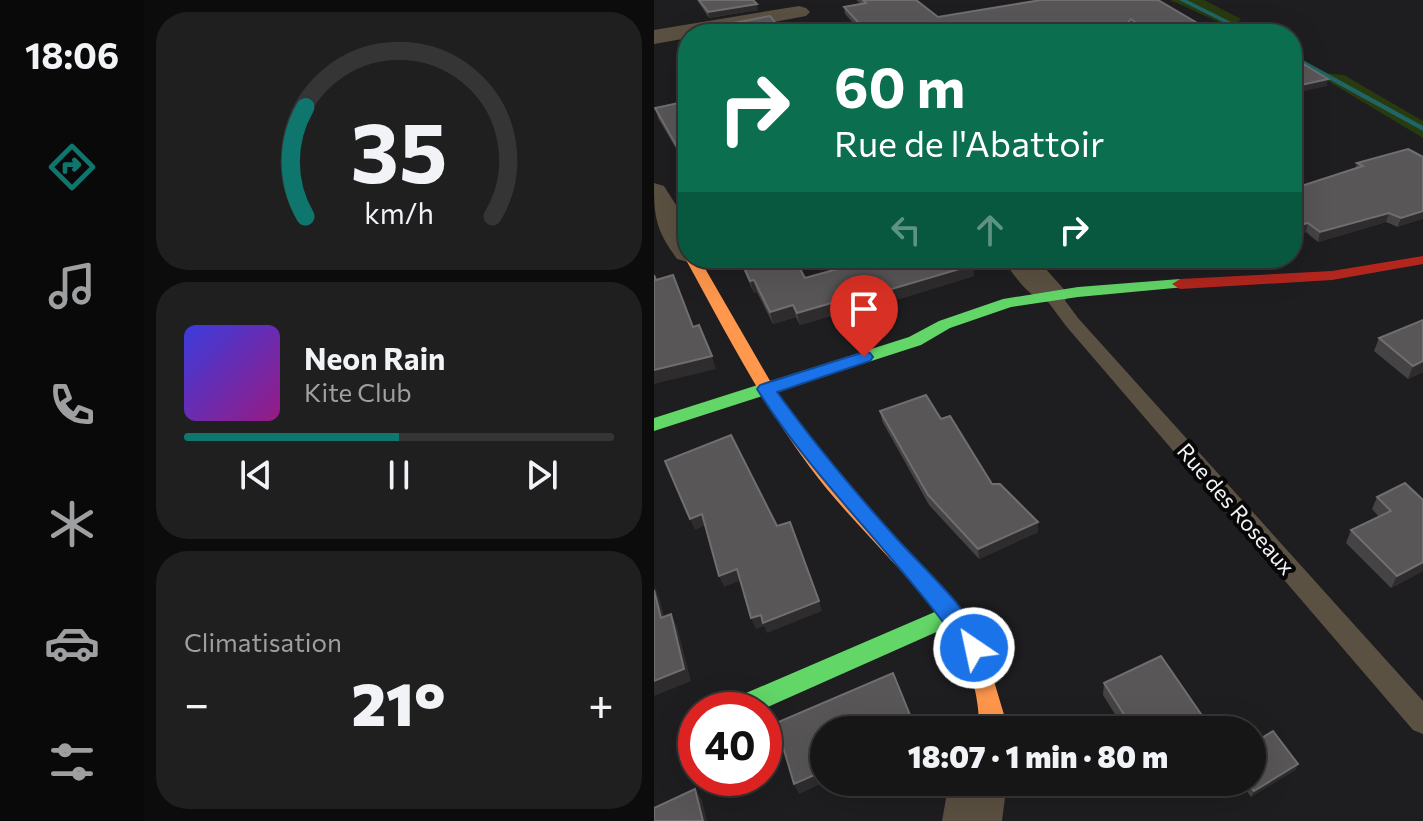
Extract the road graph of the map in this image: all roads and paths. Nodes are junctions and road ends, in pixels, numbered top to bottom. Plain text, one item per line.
1 (798, 12) edge
2 (729, 24) edge
3 (678, 33) edge
4 (654, 37) edge
5 (654, 192) edge
6 (678, 234) edge
7 (1423, 260) edge
8 (698, 268) edge
9 (1027, 268) edge
10 (1052, 295) junction
11 (766, 389) junction
12 (654, 425) edge
13 (951, 615) junction
14 (775, 692) edge
15 (992, 716) edge
16 (1423, 721) edge
17 (976, 796) edge
18 (972, 821) edge

1 - 2 street
3 - 4 street
5 - 6 street
7 - 10 street
8 - 11 street
9 - 10 street
10 - 11 street
10 - 16 lane, Rue des Roseaux
11 - 12 street
11 - 13 street
13 - 14 street
13 - 15 street
17 - 18 street

